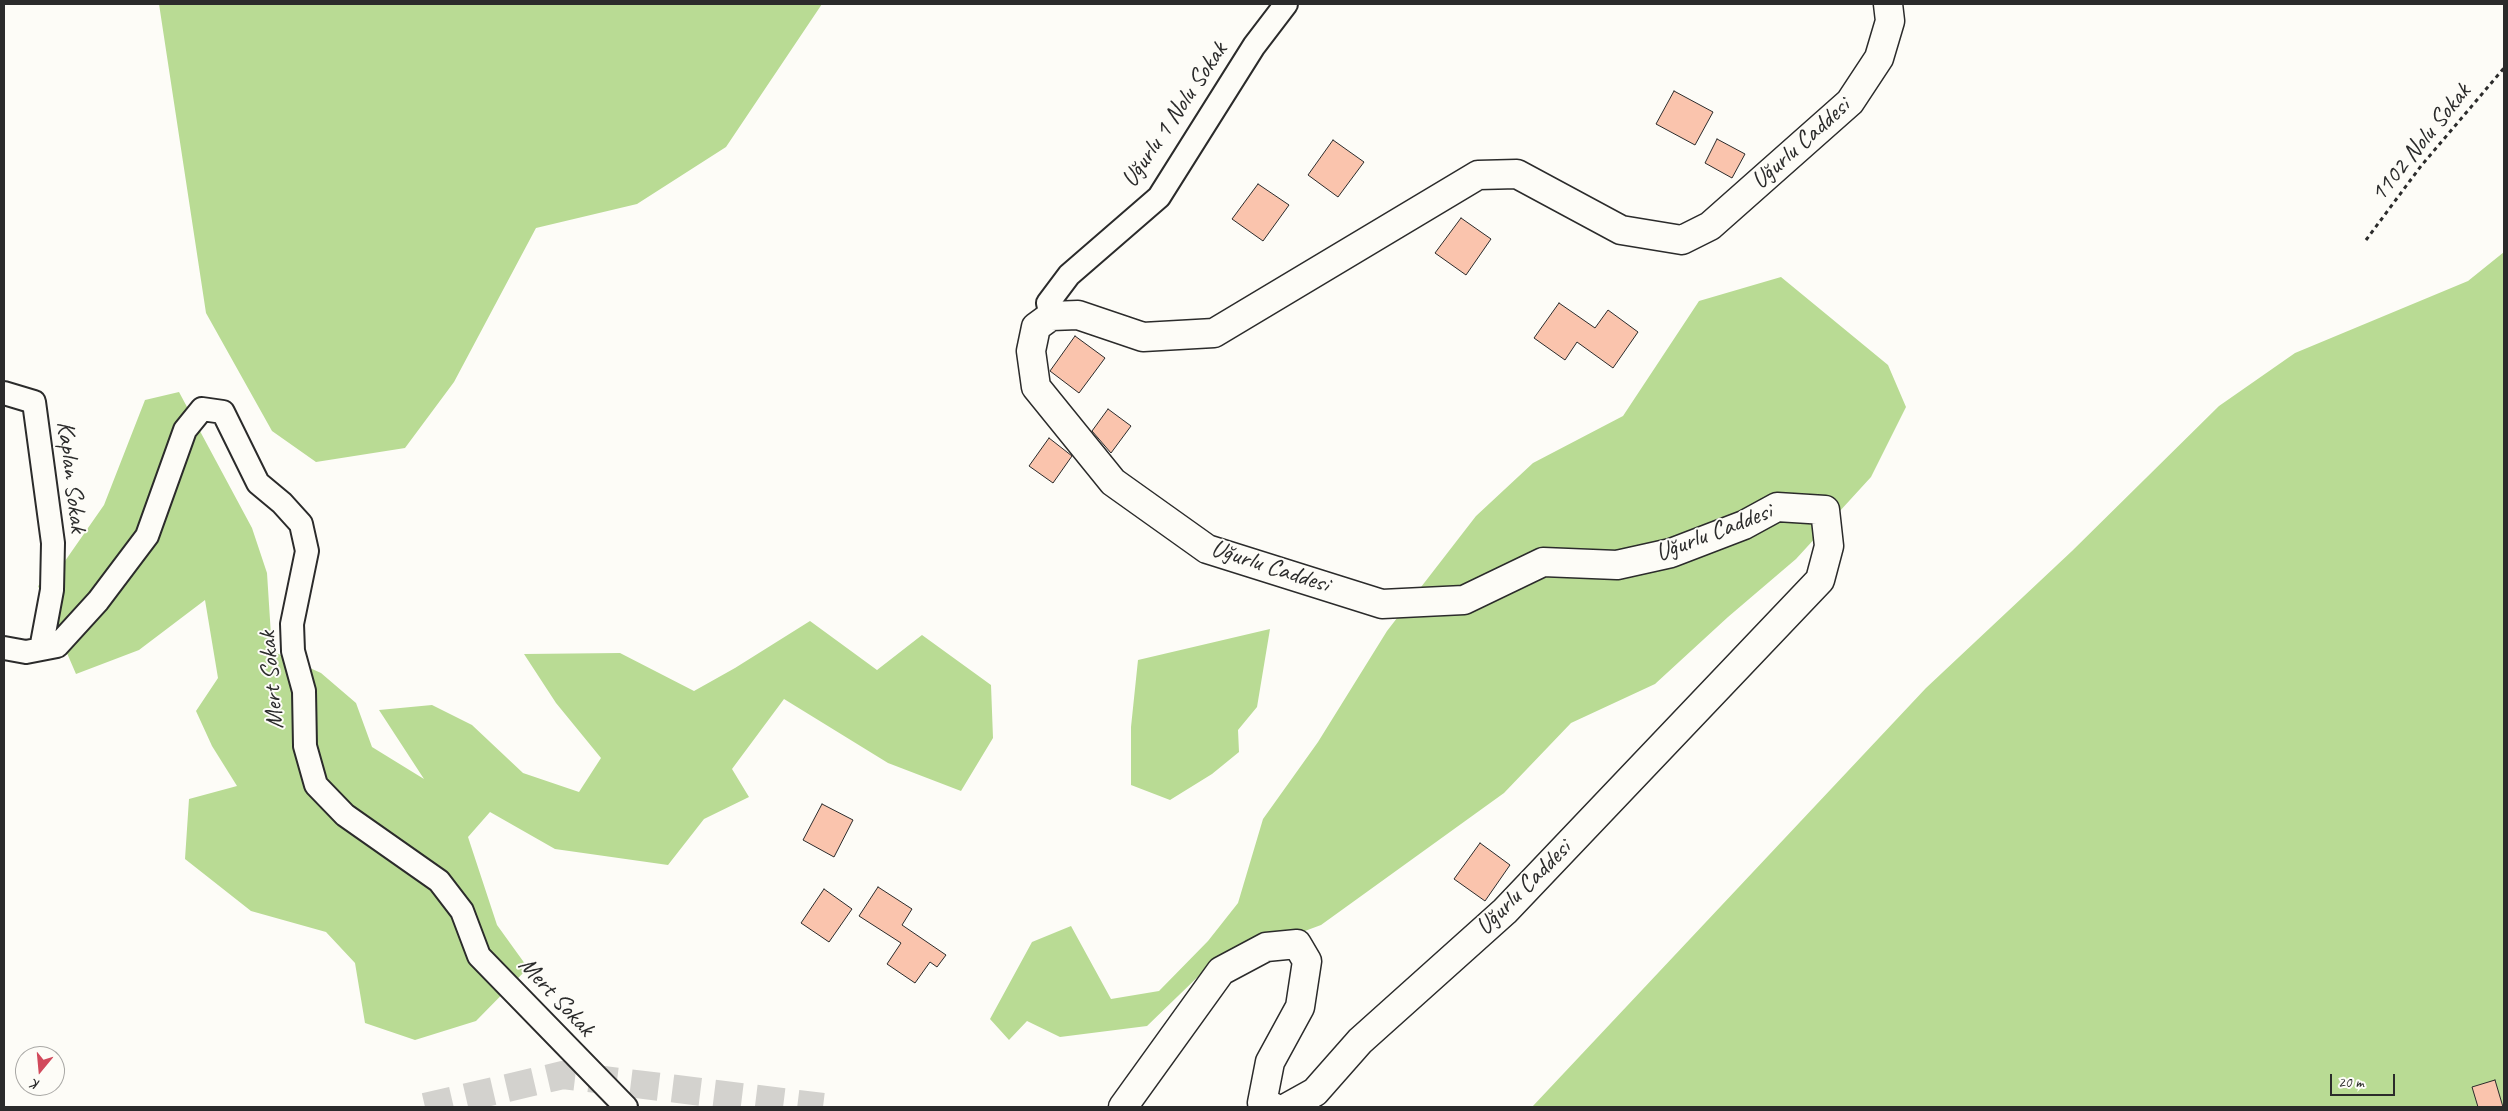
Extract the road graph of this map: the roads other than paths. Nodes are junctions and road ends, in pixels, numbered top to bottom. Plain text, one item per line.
1 (1286, 4) edge
2 (1888, 4) edge
3 (1051, 316) junction
4 (4, 393) edge
5 (4, 648) edge
6 (41, 649) junction
7 (626, 1107) edge
8 (1123, 1107) edge
9 (1274, 1107) edge
10 (1288, 1107) edge

1 - 3 street, Uğurlu 1 Nolu Sokak
2 - 3 street, Uğurlu Caddesi
3 - 10 street, Uğurlu Caddesi
4 - 6 street, Kaplan Sokak
5 - 6 street, Mert Sokak
6 - 7 street, Mert Sokak
8 - 9 street

